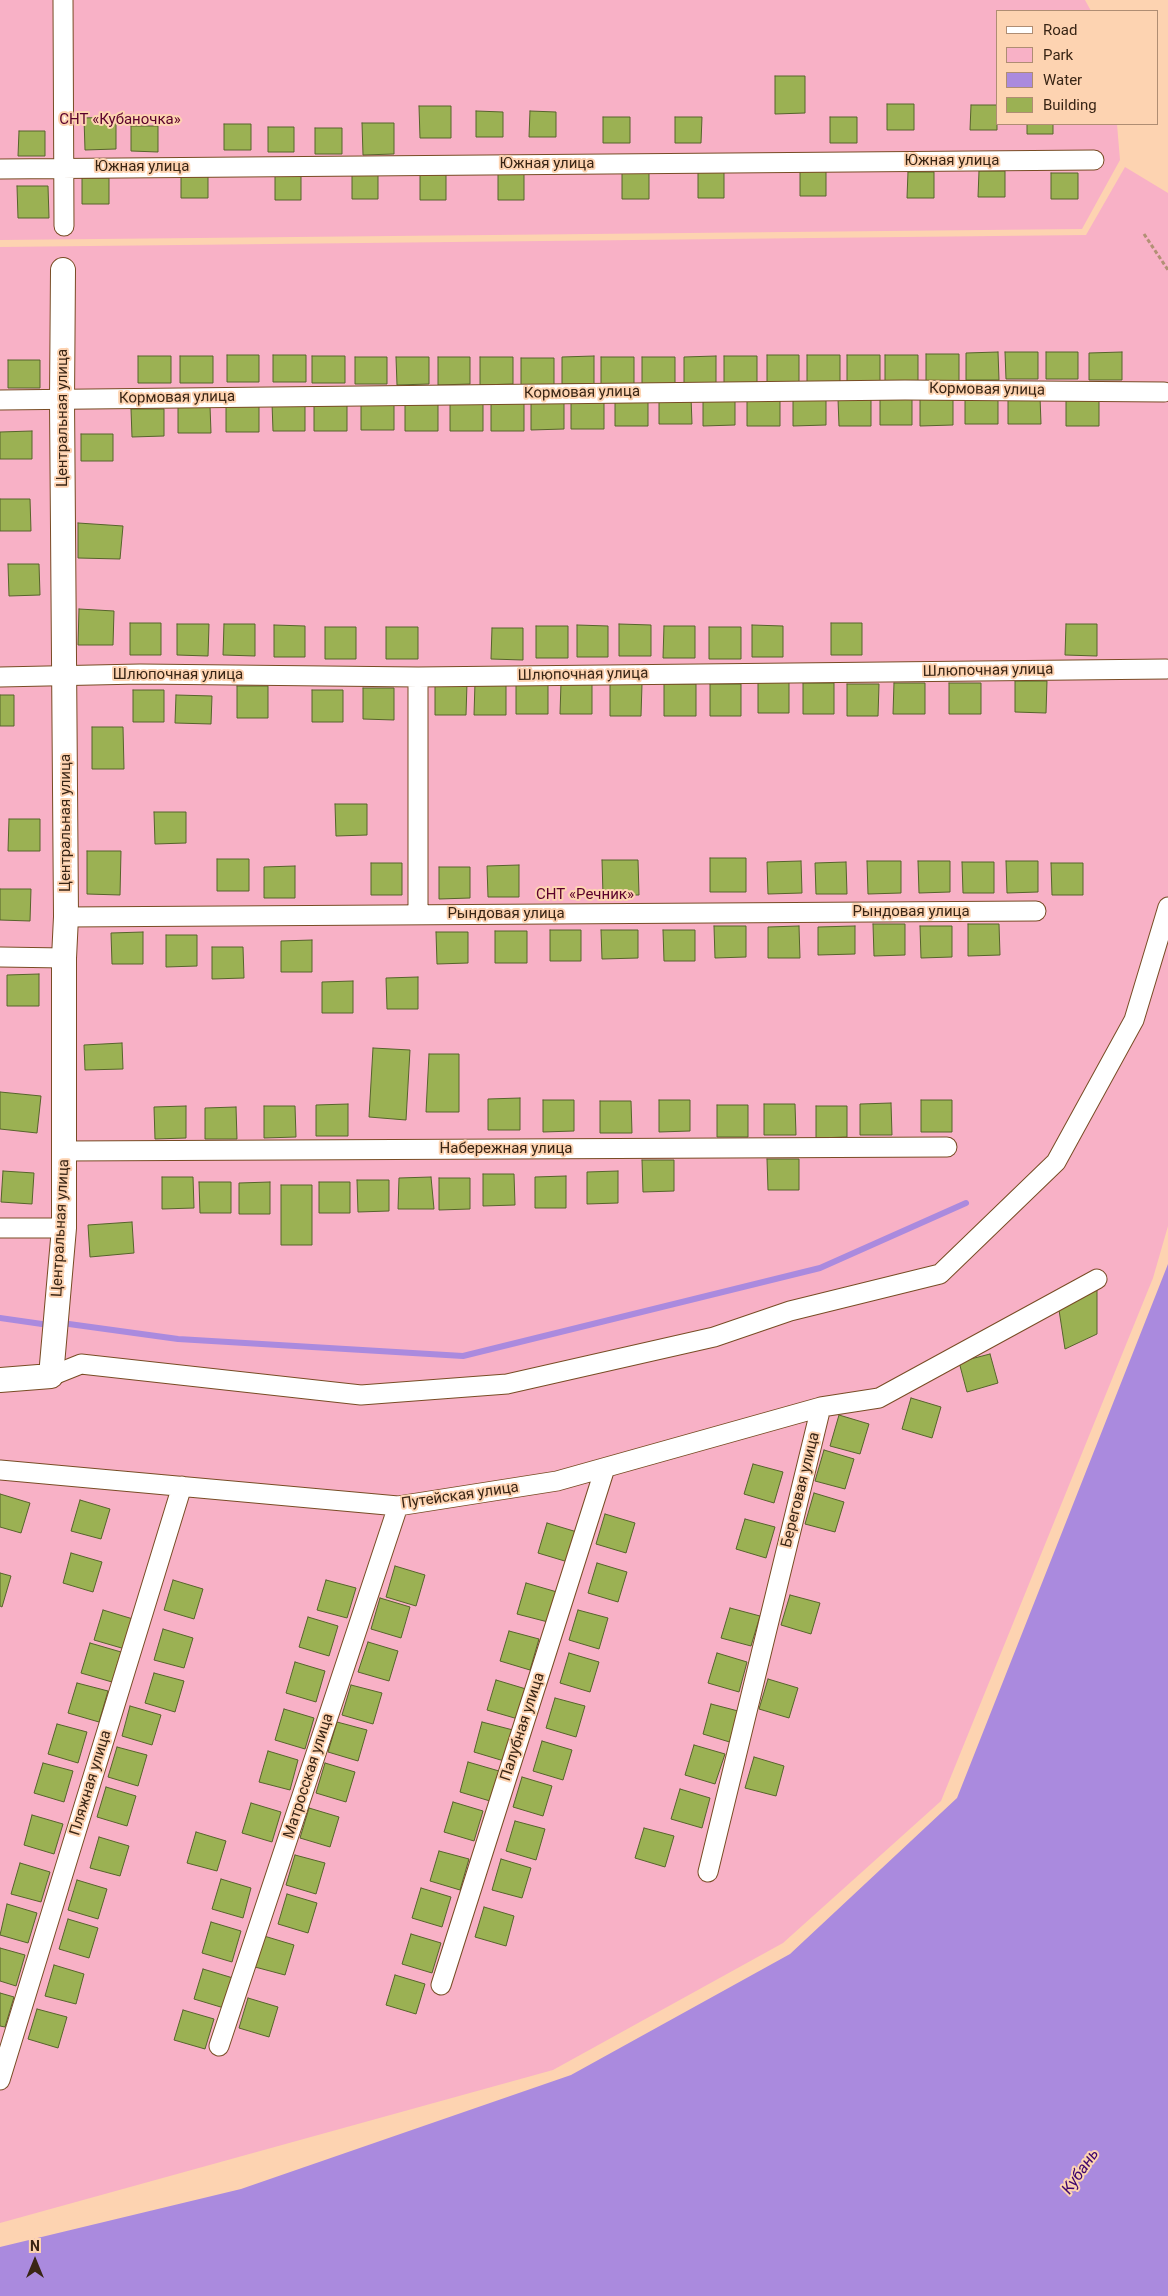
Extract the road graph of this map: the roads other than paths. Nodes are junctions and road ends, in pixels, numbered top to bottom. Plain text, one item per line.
1 (63, 0) edge
2 (1094, 160) dead end
3 (64, 168) junction
4 (0, 169) edge
5 (64, 226) dead end
6 (63, 270) dead end
7 (1164, 392) dead end
8 (0, 400) edge
9 (62, 400) junction
10 (1166, 669) dead end
11 (0, 677) edge
12 (65, 677) junction
13 (418, 677) junction
14 (1168, 907) edge
15 (1036, 911) dead end
16 (418, 915) junction
17 (66, 917) junction
18 (0, 957) edge
19 (64, 958) junction
20 (947, 1147) dead end
21 (64, 1151) junction
22 (0, 1228) edge
23 (64, 1228) junction
24 (1097, 1279) dead end
25 (51, 1376) junction
26 (0, 1380) edge
27 (821, 1407) junction
28 (605, 1468) junction
29 (0, 1470) edge
30 (182, 1486) junction
31 (398, 1506) junction
32 (708, 1872) dead end
33 (441, 1985) dead end
34 (220, 2046) dead end
35 (0, 2080) edge

1 - 3 street
2 - 3 street, Южная улица
3 - 4 street, Южная улица
3 - 5 street
6 - 9 street, Центральная улица
7 - 9 street, Кормовая улица
8 - 9 street, Кормовая улица
9 - 12 street, Центральная улица
10 - 13 street, Шлюпочная улица
11 - 12 street, Шлюпочная улица
12 - 13 street, Шлюпочная улица
12 - 17 street, Центральная улица
13 - 16 street
14 - 25 street
15 - 16 street, Рындовая улица
16 - 17 street, Рындовая улица
17 - 19 street, Центральная улица
18 - 19 street
19 - 21 street, Центральная улица
20 - 21 street, Набережная улица
21 - 23 street, Центральная улица
22 - 23 street
23 - 25 street, Центральная улица
24 - 27 street
25 - 26 street
27 - 28 street, Путейская улица
27 - 32 street, Береговая улица
28 - 31 street, Путейская улица
28 - 33 street, Палубная улица
29 - 30 street, Путейская улица
30 - 31 street, Путейская улица
30 - 35 street, Пляжная улица
31 - 34 street, Матросская улица

